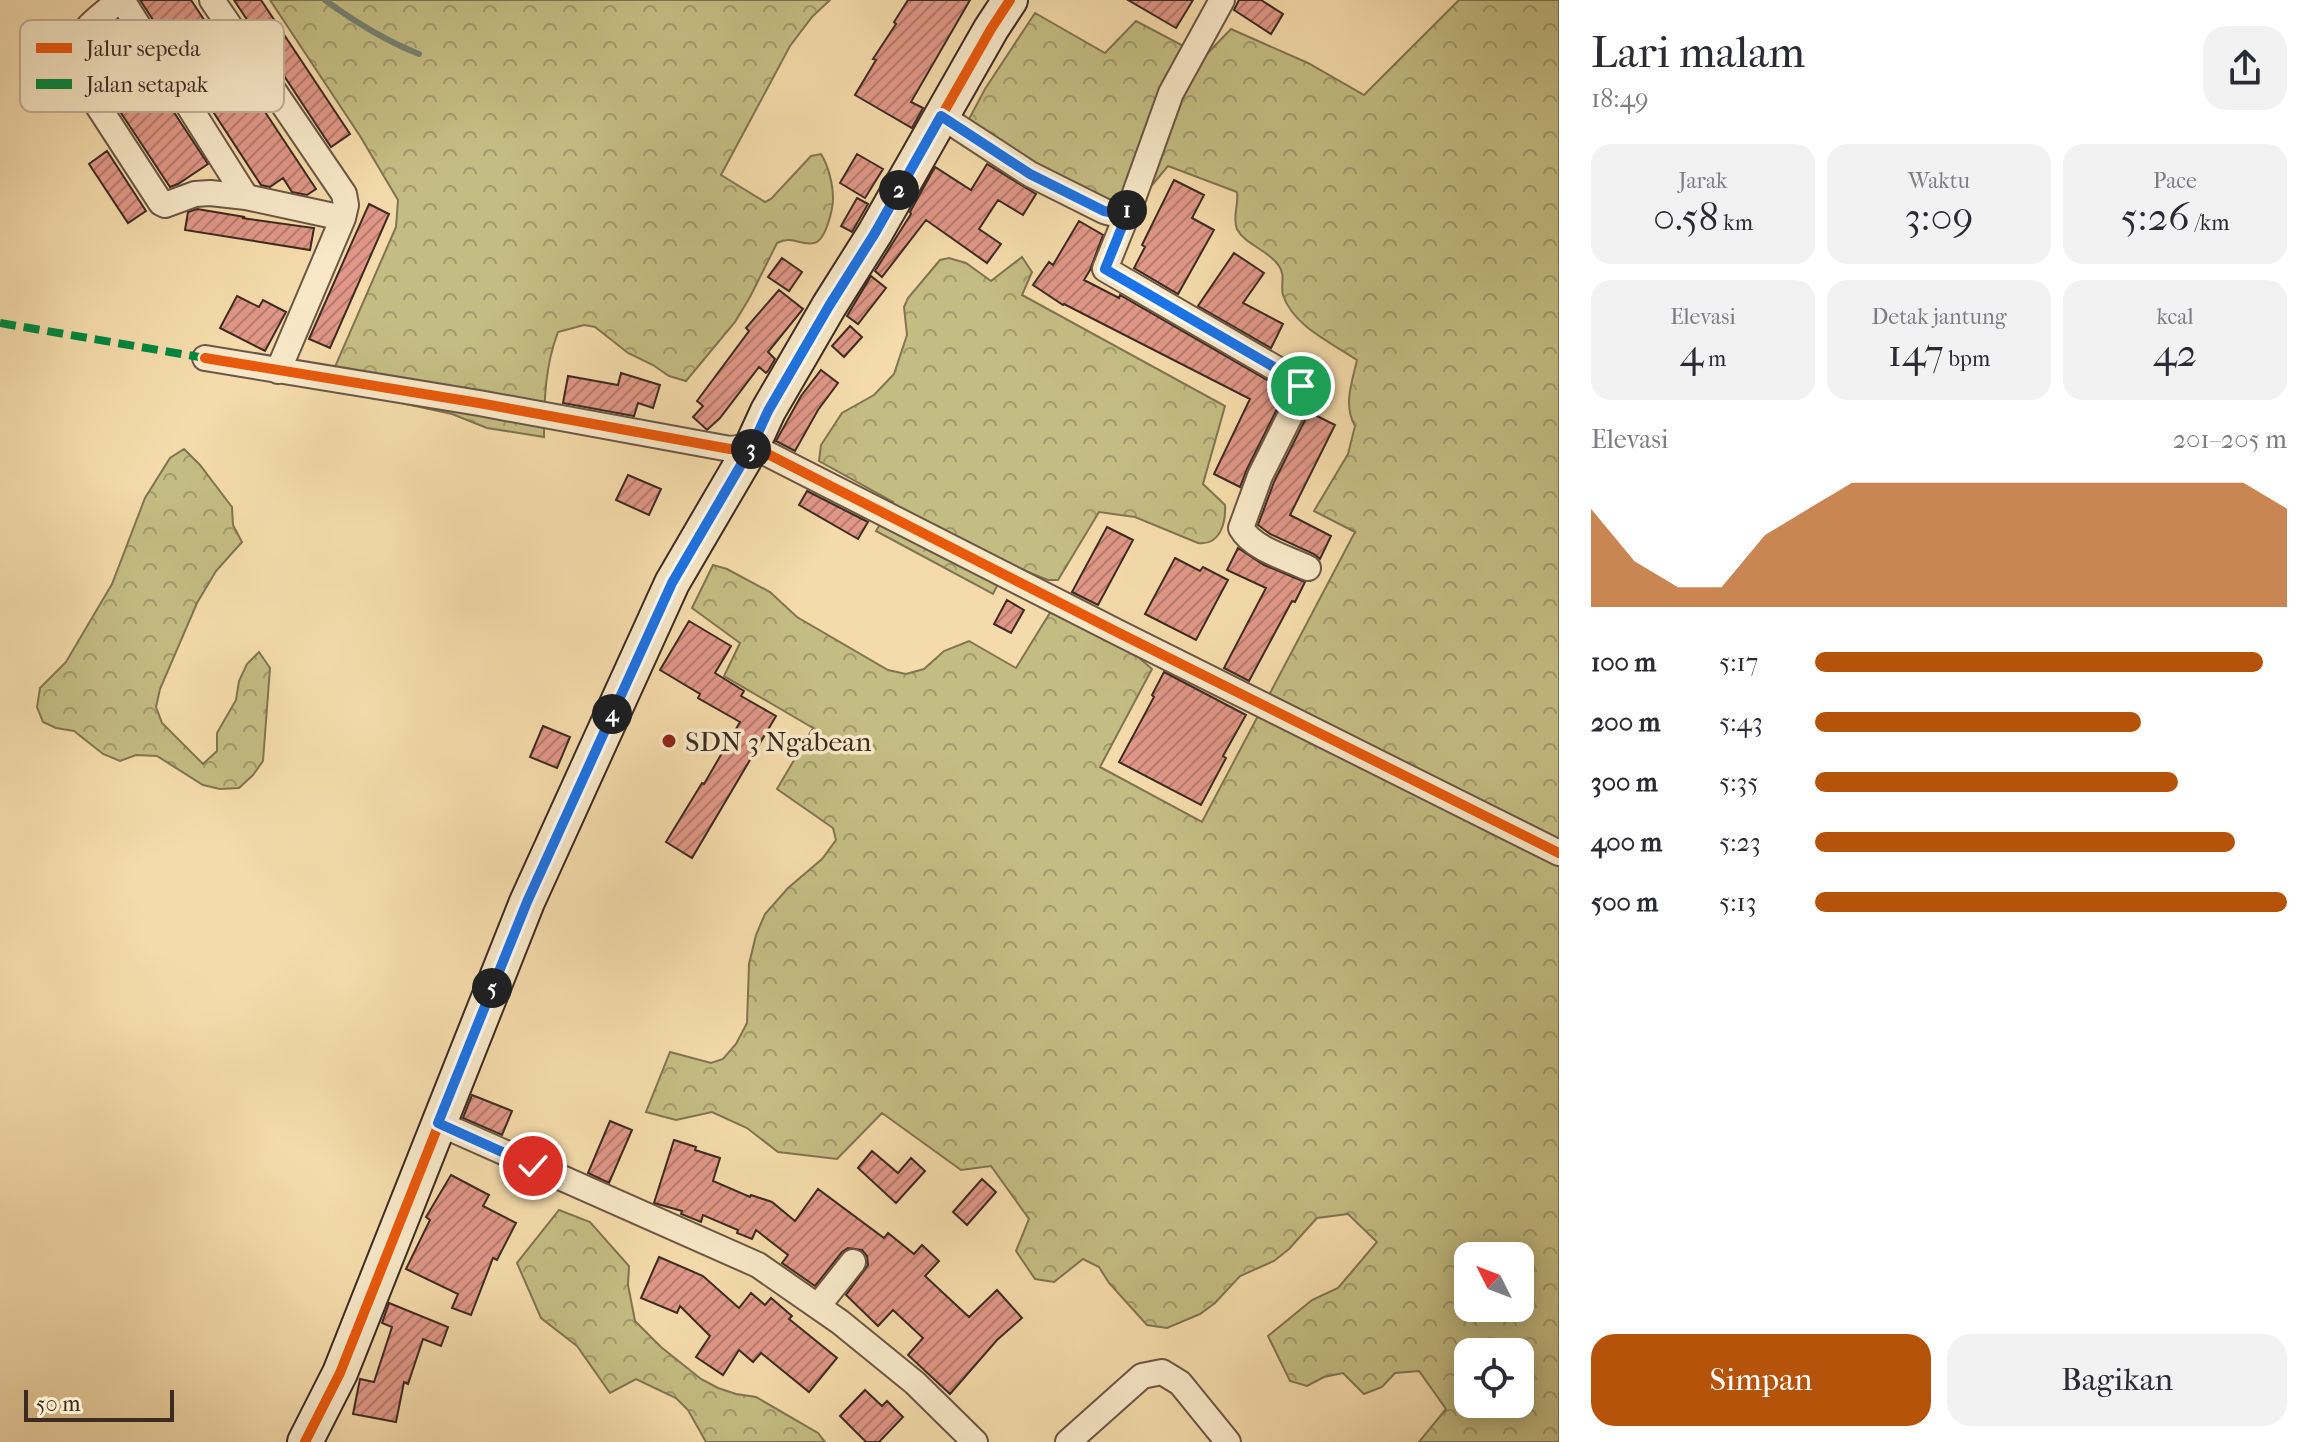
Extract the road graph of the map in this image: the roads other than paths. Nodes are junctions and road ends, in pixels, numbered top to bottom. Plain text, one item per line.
1 (121, 0) edge
2 (212, 0) edge
3 (1010, 0) edge
4 (1222, 0) edge
5 (96, 20) edge
6 (134, 20) edge
7 (226, 20) edge
8 (284, 106) edge
9 (102, 112) edge
10 (192, 112) edge
11 (941, 116) junction
12 (246, 197) junction
13 (1130, 207) junction
14 (343, 218) junction
15 (205, 358) dead end
16 (278, 371) junction
17 (752, 446) junction
18 (1308, 568) dead end
19 (1559, 853) edge
20 (438, 1123) junction
21 (853, 1262) dead end
22 (818, 1306) junction
23 (305, 1442) edge
24 (975, 1442) edge
25 (1068, 1442) edge
26 (1228, 1442) edge

1 - 5 street
1 - 6 street
2 - 7 street
3 - 11 street
4 - 13 street
8 - 14 street
9 - 12 street
10 - 12 street
11 - 13 street
11 - 17 street
12 - 14 street
13 - 18 street
14 - 16 street
15 - 16 street
16 - 17 street
17 - 19 street
17 - 20 street
20 - 22 street
20 - 23 street
21 - 22 street
22 - 24 street
25 - 26 street

